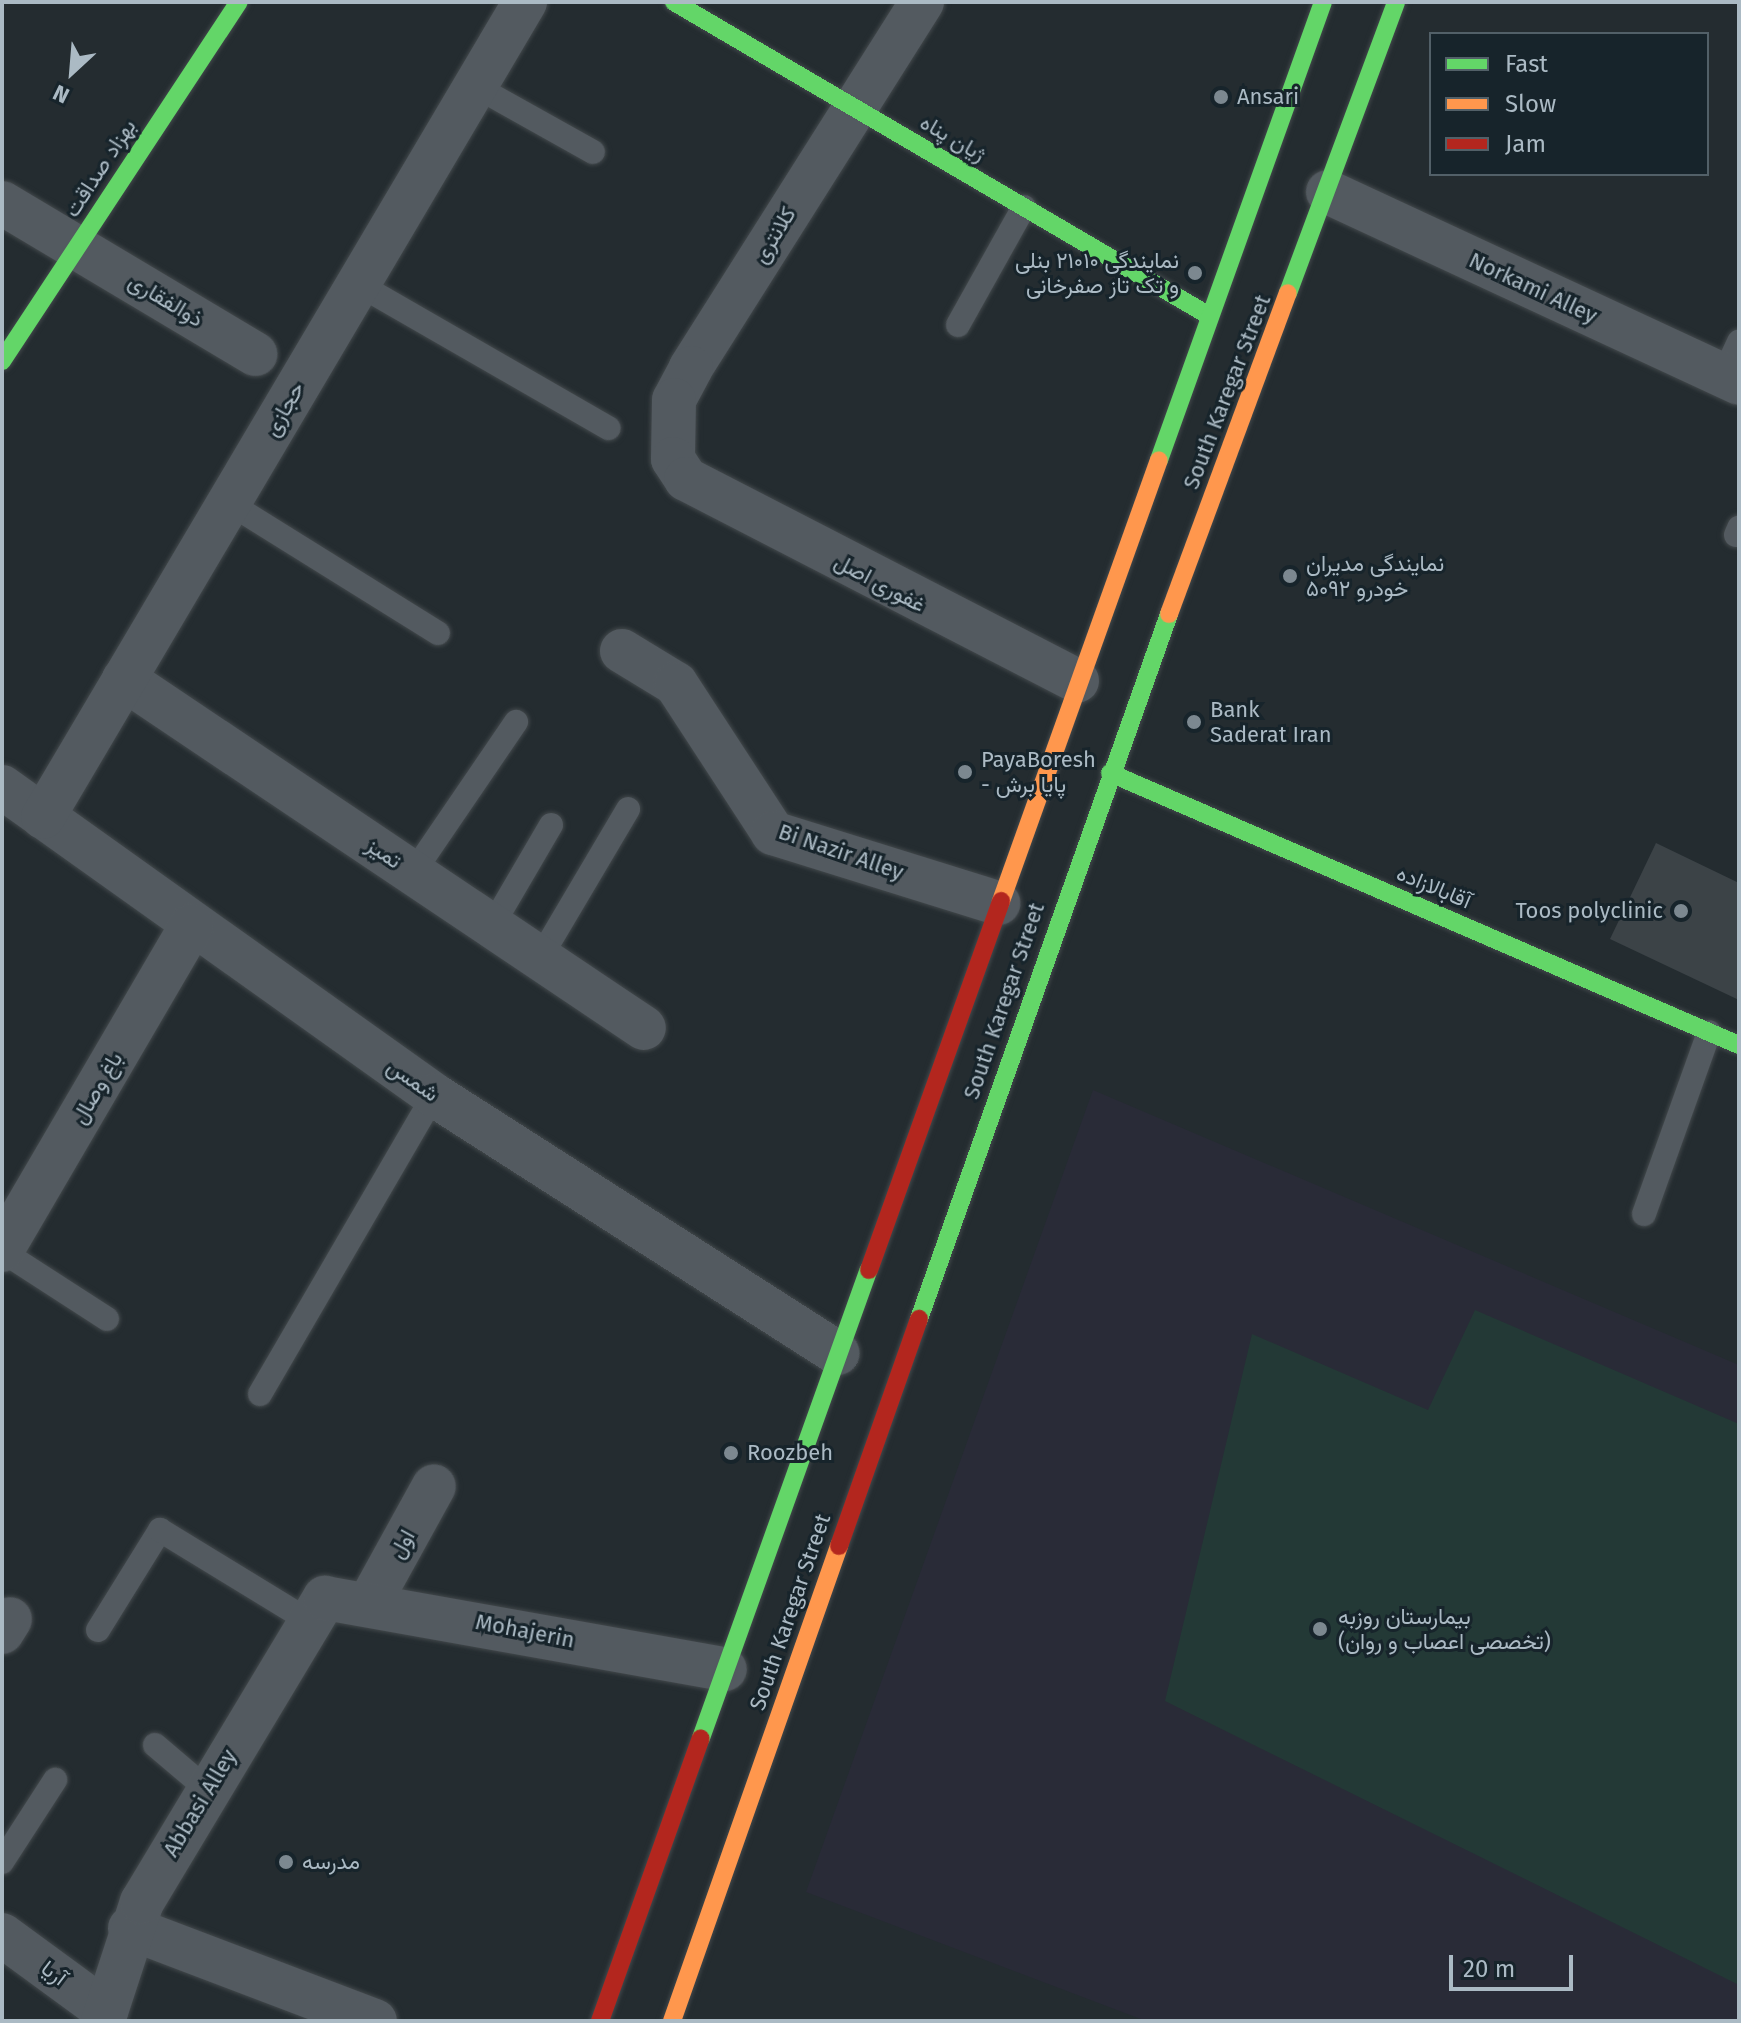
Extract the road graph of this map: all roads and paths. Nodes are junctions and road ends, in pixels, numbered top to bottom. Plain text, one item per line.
1 (239, 2) edge
2 (525, 2) edge
3 (674, 2) edge
4 (922, 2) edge
5 (1323, 2) edge
6 (1396, 2) edge
7 (475, 86) junction
8 (854, 107) junction
9 (593, 152) dead end
10 (1328, 192) junction
11 (2, 203) edge
12 (1024, 207) junction
13 (77, 247) junction
14 (358, 284) junction
15 (1208, 315) junction
16 (958, 325) dead end
17 (255, 354) dead end
18 (2, 361) edge
19 (1734, 367) edge
20 (608, 428) dead end
21 (686, 479) joint
22 (229, 503) junction
23 (438, 633) dead end
24 (622, 651) dead end
25 (124, 679) junction
26 (1077, 681) junction
27 (516, 722) dead end
28 (1110, 773) junction
29 (2, 787) edge
30 (628, 809) dead end
31 (43, 817) junction
32 (551, 825) dead end
33 (413, 873) junction
34 (998, 903) junction
35 (192, 925) junction
36 (492, 926) junction
37 (540, 958) junction
38 (644, 1028) dead end
39 (1709, 1032) junction
40 (1739, 1045) edge
41 (434, 1095) junction
42 (1644, 1214) dead end
43 (2, 1250) edge
44 (107, 1319) dead end
45 (838, 1353) junction
46 (260, 1394) dead end
47 (434, 1486) dead end
48 (370, 1602) junction
49 (317, 1610) junction
50 (98, 1630) dead end
51 (725, 1669) junction
52 (155, 1745) dead end
53 (55, 1780) dead end
54 (208, 1790) junction
55 (2, 1862) edge
56 (130, 1928) junction
57 (2, 1935) edge
58 (104, 2016) edge
59 (375, 2021) edge
60 (600, 2021) edge
61 (672, 2021) edge

1 - 13 main road, بهزاد صداقت
2 - 7 street, حجازی
3 - 8 main road, ژیان پناه
4 - 8 street, کلانتری
5 - 15 main road, South Karegar Street
6 - 10 main road, South Karegar Street
7 - 9 lane
7 - 14 street, حجازی
8 - 12 main road, ژیان پناه
8 - 21 street, کلانتری
10 - 19 street, Norkami Alley
10 - 28 main road, South Karegar Street
11 - 13 street, ذوالفقاری
12 - 15 main road, ژیان پناه
12 - 16 lane
13 - 17 street, ذوالفقاری
13 - 18 main road, بهزاد صداقت
14 - 20 lane
14 - 22 street, حجازی
15 - 26 main road, South Karegar Street
21 - 26 street, غفوری اصل
22 - 23 lane
22 - 25 street, حجازی
24 - 34 street, Bi Nazir Alley
25 - 31 street, حجازی
25 - 33 street, تمیز
26 - 34 main road, South Karegar Street
27 - 33 lane
28 - 39 main road, آقابالازاده
28 - 61 main road, South Karegar Street
29 - 31 street, شمس
30 - 37 lane
31 - 35 street, شمس
32 - 36 lane
33 - 36 street, تمیز
34 - 45 main road, South Karegar Street
35 - 41 street, شمس
35 - 43 street, باغ وصال
36 - 37 street, تمیز
37 - 38 street, تمیز
39 - 40 main road, آقابالازاده
39 - 42 lane
41 - 45 street, شمس
41 - 46 lane
43 - 44 lane
45 - 51 main road, South Karegar Street
47 - 48 street, اول
48 - 49 street, Mohajerin
48 - 51 street, Mohajerin
49 - 50 lane
49 - 54 street, Abbasi Alley
51 - 60 main road, South Karegar Street
52 - 54 lane
53 - 55 lane
54 - 56 street, Abbasi Alley
56 - 58 street, Abbasi Alley
56 - 59 street
57 - 58 street, آریا

